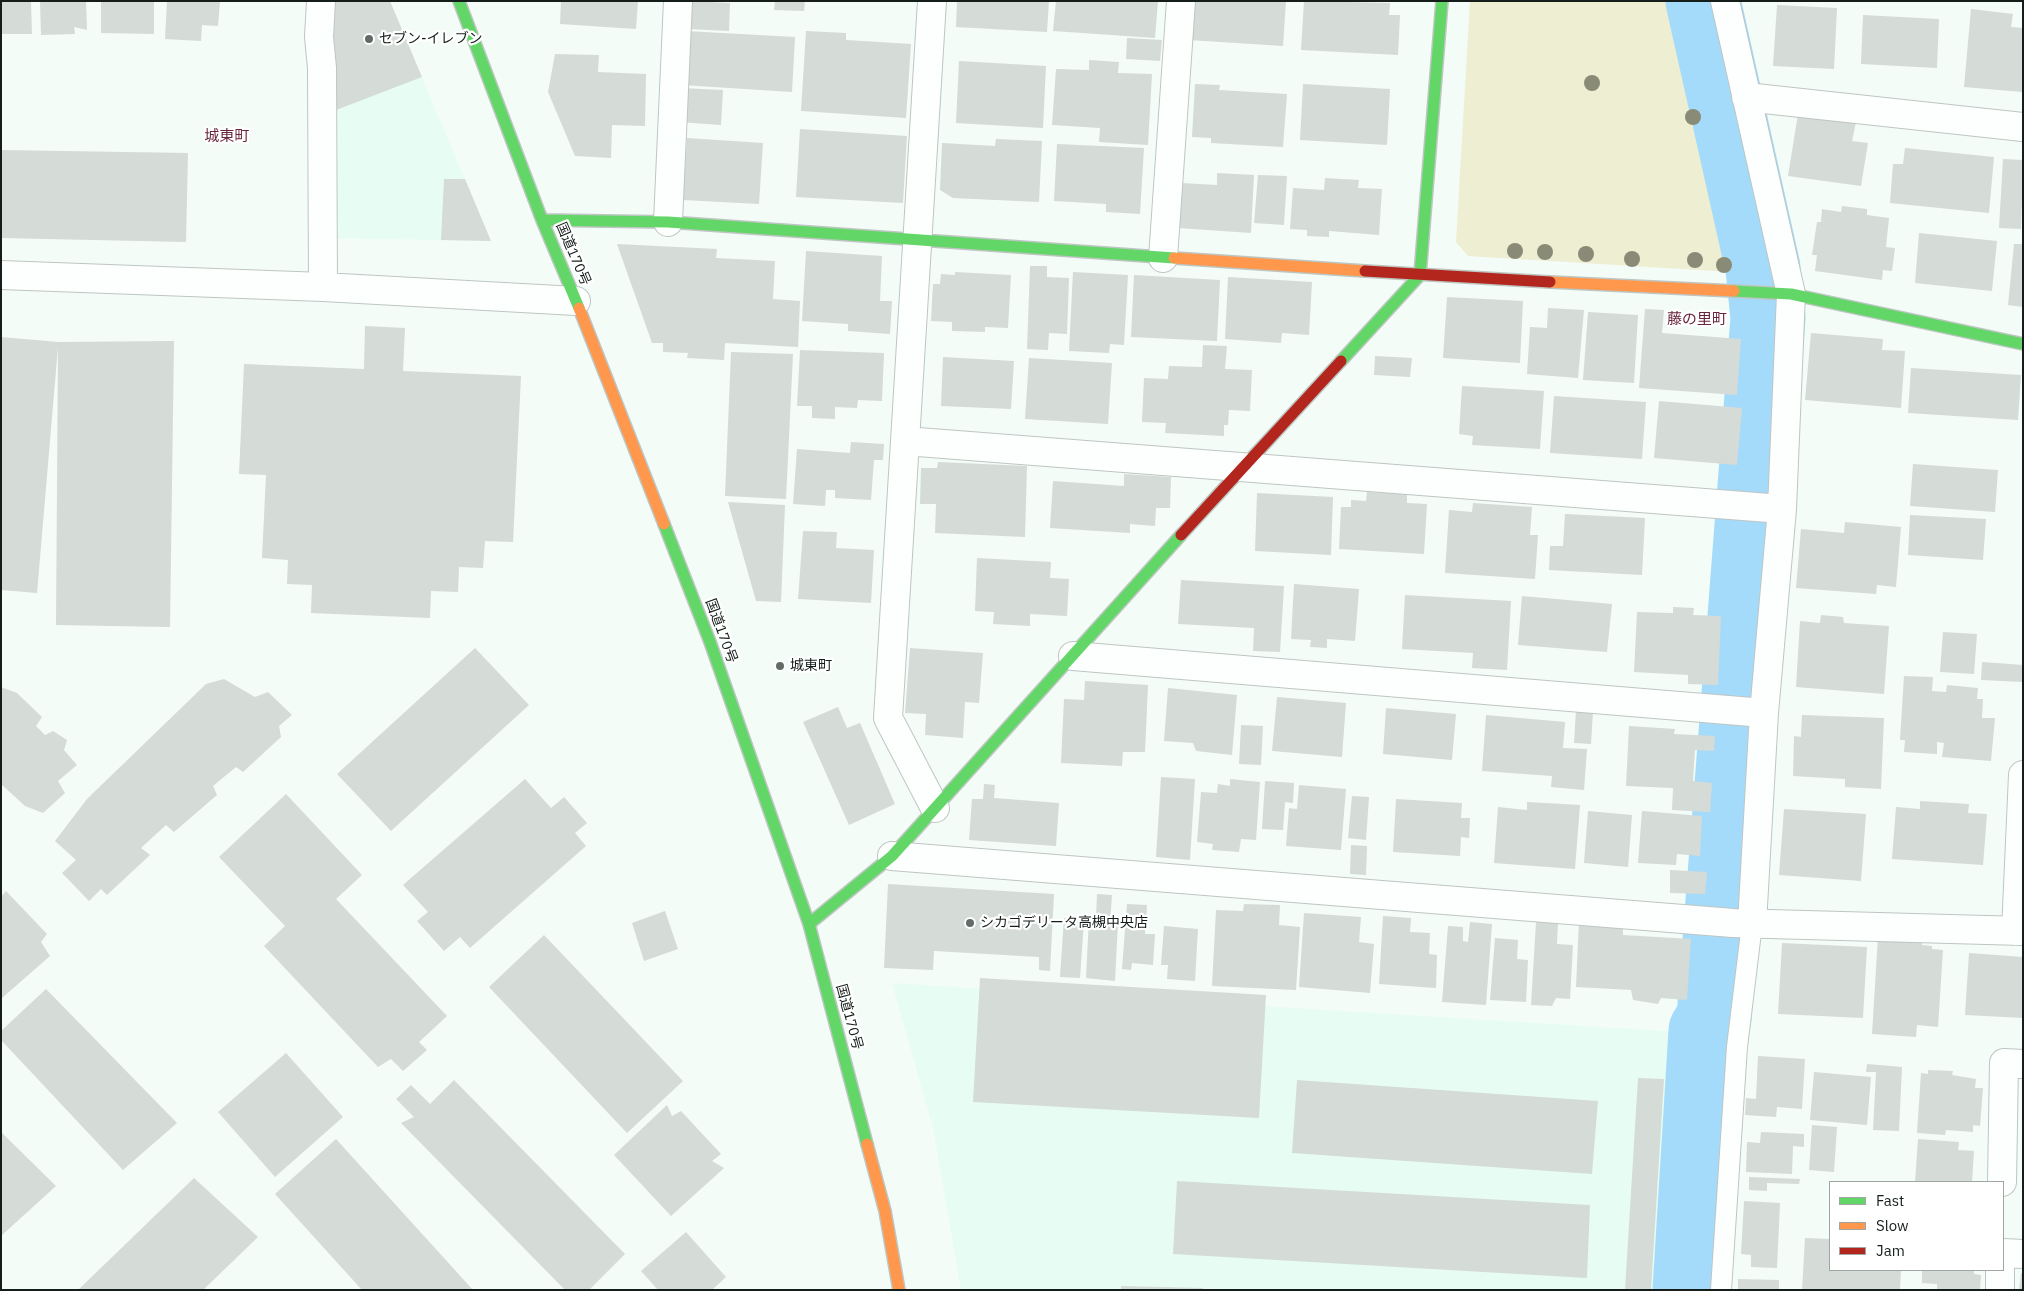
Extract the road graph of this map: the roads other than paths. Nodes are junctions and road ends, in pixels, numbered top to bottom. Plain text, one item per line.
1 (321, 1) edge
2 (459, 1) edge
3 (678, 1) edge
4 (932, 1) edge
5 (1181, 1) edge
6 (1442, 1) edge
7 (1725, 1) edge
8 (1746, 97) junction
9 (2023, 127) edge
10 (542, 220) junction
11 (668, 222) junction
12 (916, 241) junction
13 (1163, 258) junction
14 (1, 275) edge
15 (1420, 275) junction
16 (323, 287) junction
17 (1784, 294) junction
18 (576, 301) junction
19 (2023, 344) edge
20 (905, 441) junction
21 (1242, 468) junction
22 (1775, 508) junction
23 (1073, 656) junction
24 (1758, 713) junction
25 (2023, 775) edge
26 (935, 808) junction
27 (892, 856) junction
28 (1742, 923) junction
29 (808, 924) junction
30 (2019, 931) edge
31 (2023, 1064) edge
32 (2002, 1181) edge
33 (2004, 1253) edge
34 (2023, 1254) edge
35 (2000, 1271) edge
36 (899, 1290) edge
37 (1722, 1290) edge
38 (2000, 1290) edge

1 - 16 street
2 - 10 main road, 国道170号
3 - 11 street
4 - 12 street
5 - 13 street
6 - 15 main road
7 - 8 street
8 - 9 street
8 - 17 street
10 - 11 main road
10 - 18 main road, 国道170号
11 - 12 main road
12 - 13 main road
12 - 20 street
13 - 15 main road
14 - 16 street
15 - 17 main road
15 - 21 main road
16 - 18 street
17 - 19 main road
17 - 22 street
18 - 29 main road, 国道170号
20 - 21 street
20 - 26 street
21 - 22 street
21 - 23 main road
22 - 24 street
23 - 24 street
23 - 26 main road
24 - 28 street
25 - 30 street
26 - 27 main road
27 - 28 street
27 - 29 main road
28 - 30 street
28 - 37 lane
29 - 36 main road, 国道170号
31 - 32 street
33 - 34 street
35 - 38 street

